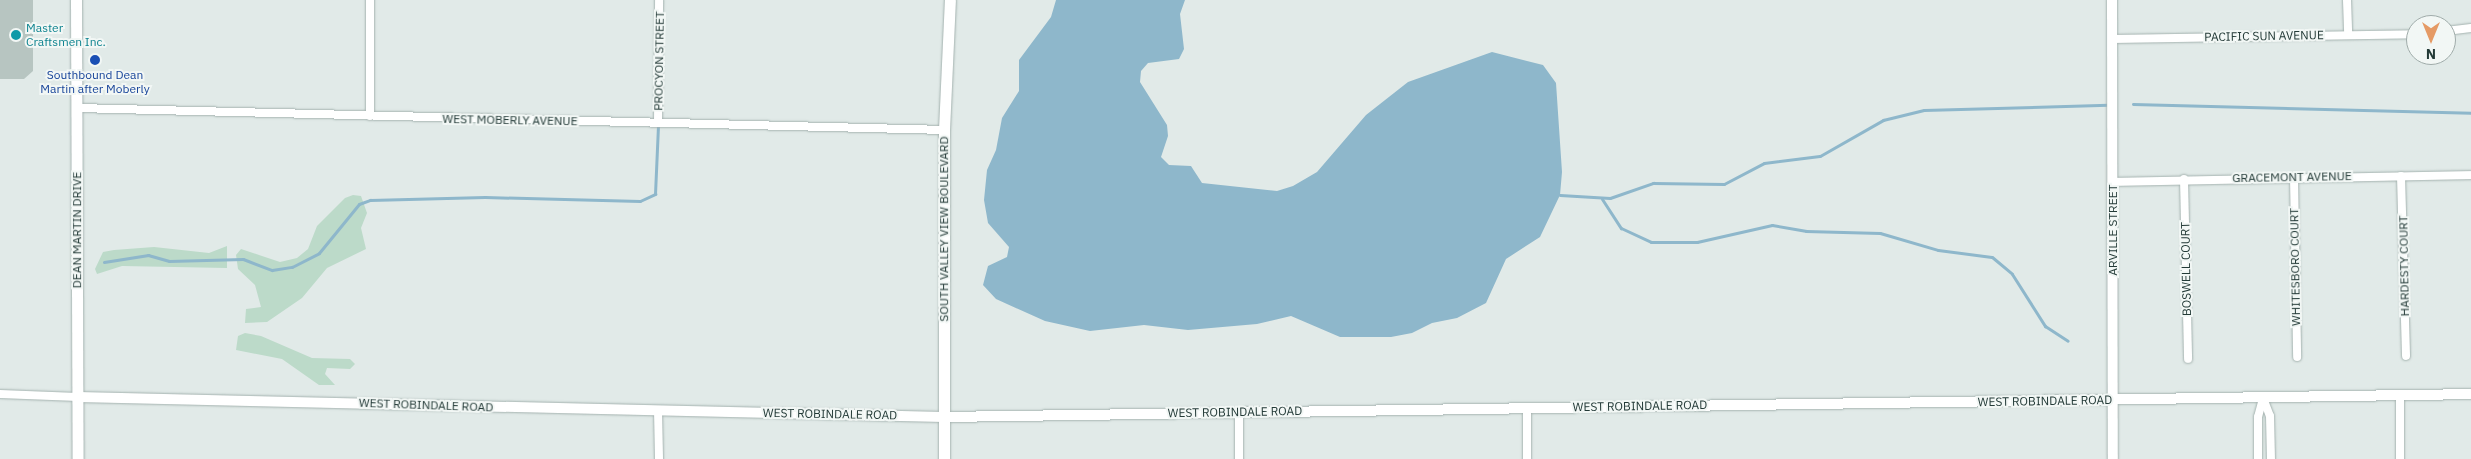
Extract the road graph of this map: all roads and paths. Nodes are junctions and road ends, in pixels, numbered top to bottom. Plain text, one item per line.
1 (76, 0) edge
2 (370, 0) edge
3 (659, 0) edge
4 (950, 0) edge
5 (2112, 0) edge
6 (2347, 0) edge
7 (2471, 28) edge
8 (2456, 30) edge
9 (2406, 34) edge
10 (2348, 35) junction
11 (2112, 39) junction
12 (77, 108) junction
13 (370, 116) junction
14 (658, 123) junction
15 (944, 130) junction
16 (2471, 175) edge
17 (2402, 176) junction
18 (2294, 177) junction
19 (2184, 179) junction
20 (2113, 182) junction
21 (2406, 356) dead end
22 (2297, 357) dead end
23 (2188, 359) dead end
24 (0, 394) edge
25 (2471, 394) edge
26 (2400, 395) junction
27 (78, 397) junction
28 (2263, 398) junction
29 (2114, 401) junction
30 (1527, 408) junction
31 (658, 410) junction
32 (1240, 412) junction
33 (944, 417) junction
34 (78, 459) edge
35 (659, 459) edge
36 (944, 459) edge
37 (1239, 459) edge
38 (1527, 459) edge
39 (2113, 459) edge
40 (2258, 459) edge
41 (2271, 459) edge
42 (2400, 459) edge

1 - 12 main road, DEAN MARTIN DRIVE
2 - 13 street
3 - 14 street, PROCYON STREET
4 - 15 main road, SOUTH VALLEY VIEW BOULEVARD
5 - 11 street, ARVILLE STREET
6 - 10 street
7 - 8 street
9 - 10 street, PACIFIC SUN AVENUE
10 - 11 street, PACIFIC SUN AVENUE
11 - 20 street, ARVILLE STREET
12 - 13 street, WEST MOBERLY AVENUE
12 - 27 main road, DEAN MARTIN DRIVE
13 - 14 street, WEST MOBERLY AVENUE
14 - 15 street, WEST MOBERLY AVENUE
15 - 33 main road, SOUTH VALLEY VIEW BOULEVARD
16 - 17 street, GRACEMONT AVENUE
17 - 18 street, GRACEMONT AVENUE
17 - 21 street, HARDESTY COURT
18 - 19 street, GRACEMONT AVENUE
18 - 22 street, WHITESBORO COURT
19 - 20 street, GRACEMONT AVENUE
19 - 23 street, BOSWELL COURT
20 - 29 street, ARVILLE STREET
24 - 27 street, WEST ROBINDALE ROAD
25 - 26 street, WEST ROBINDALE ROAD
26 - 28 street, WEST ROBINDALE ROAD
26 - 42 street
27 - 31 street, WEST ROBINDALE ROAD
27 - 34 main road, DEAN MARTIN DRIVE
28 - 29 street, WEST ROBINDALE ROAD
28 - 40 street
28 - 41 street
29 - 30 street, WEST ROBINDALE ROAD
29 - 39 street, ARVILLE STREET
30 - 32 street, WEST ROBINDALE ROAD
30 - 38 street
31 - 33 street, WEST ROBINDALE ROAD
31 - 35 street
32 - 33 street, WEST ROBINDALE ROAD
32 - 37 street
33 - 36 main road, SOUTH VALLEY VIEW BOULEVARD

